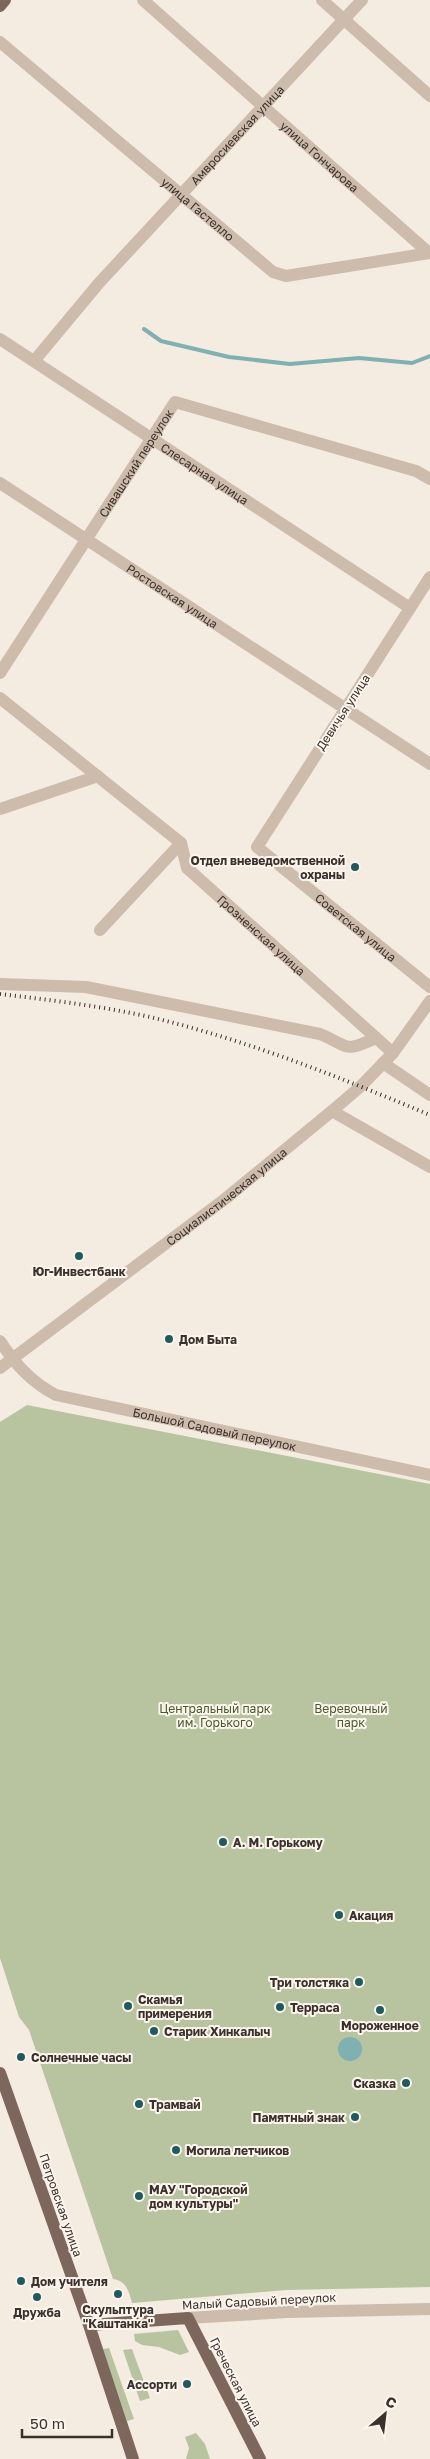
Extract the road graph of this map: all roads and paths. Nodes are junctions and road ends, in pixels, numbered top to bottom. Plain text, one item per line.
1 (6, 0) edge
2 (143, 0) edge
3 (322, 0) edge
4 (362, 0) edge
5 (0, 6) edge
6 (344, 20) junction
7 (0, 42) edge
8 (430, 96) edge
9 (264, 106) junction
10 (182, 195) junction
11 (430, 253) edge
12 (0, 339) edge
13 (34, 360) junction
14 (151, 438) junction
15 (430, 479) edge
16 (0, 483) edge
17 (87, 538) junction
18 (430, 577) edge
19 (410, 608) junction
20 (0, 673) edge
21 (0, 698) edge
22 (346, 708) junction
23 (430, 764) edge
24 (98, 776) junction
25 (0, 809) edge
26 (181, 843) junction
27 (257, 847) joint
28 (100, 930) dead end
29 (0, 984) edge
30 (430, 987) edge
31 (430, 1001) edge
32 (376, 1038) junction
33 (393, 1053) junction
34 (383, 1063) junction
35 (430, 1095) edge
36 (332, 1111) junction
37 (430, 1167) edge
38 (0, 1341) edge
39 (12, 1359) junction
40 (0, 1368) edge
41 (430, 1475) edge
42 (1, 2082) edge
43 (430, 2309) edge
44 (188, 2318) junction
45 (89, 2325) junction
46 (133, 2459) edge
47 (260, 2459) edge

1 - 5 main road
2 - 9 street, улица Гончарова
3 - 6 street
4 - 6 street, Амвросиевская улица
6 - 8 street
6 - 9 street, Амвросиевская улица
7 - 10 street, улица Гастелло
9 - 10 street, Амвросиевская улица
9 - 11 street, улица Гончарова
10 - 11 street, улица Гастелло
10 - 13 street, Амвросиевская улица
12 - 13 street, Слесарная улица
13 - 14 street, Слесарная улица
14 - 15 street, Сивашский переулок
14 - 17 street, Сивашский переулок
14 - 19 street, Слесарная улица
16 - 17 street, Ростовская улица
17 - 20 street, Сивашский переулок
17 - 22 street, Ростовская улица
18 - 19 street, Девичья улица
19 - 22 street, Девичья улица
21 - 24 street
22 - 23 street, Ростовская улица
22 - 27 street, Девичья улица
24 - 25 street
24 - 26 street
26 - 28 street
26 - 32 street, Грозненская улица
27 - 30 street, Советская улица
29 - 32 street
31 - 33 street, Социалистическая улица
32 - 33 street, Грозненская улица
33 - 34 street, Социалистическая улица
34 - 35 street
34 - 36 street, Социалистическая улица
36 - 37 street
36 - 39 street, Социалистическая улица
38 - 39 street, Большой Садовый переулок
39 - 40 street, Социалистическая улица
39 - 41 street, Большой Садовый переулок
42 - 45 main road, Петровская улица
43 - 44 street, Малый Садовый переулок
44 - 45 main road, Малый Садовый переулок
44 - 47 main road, Греческая улица
45 - 46 main road, Петровская улица

